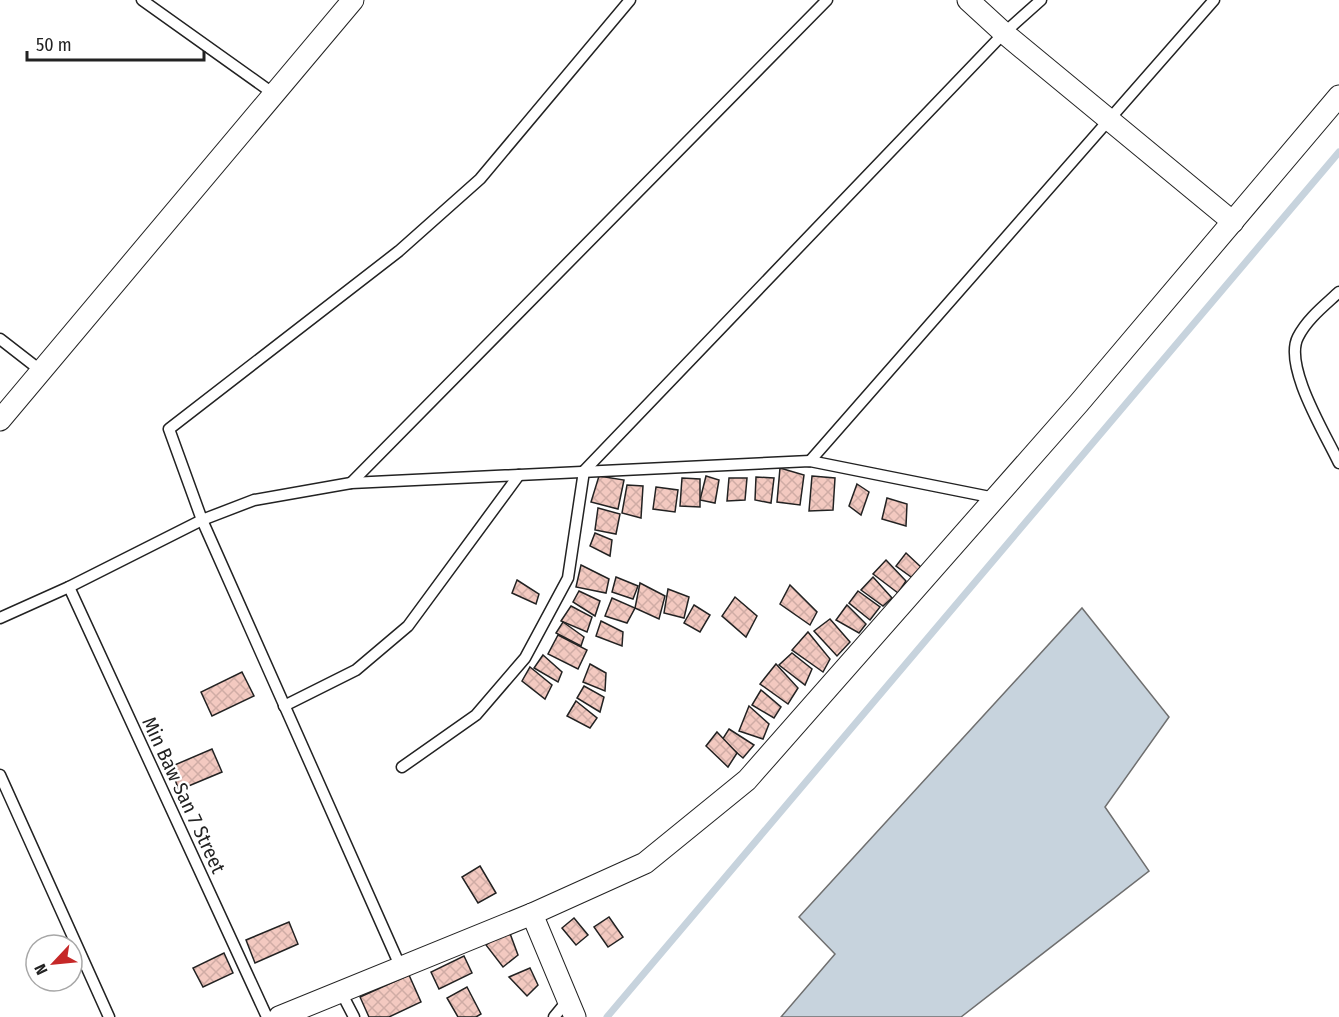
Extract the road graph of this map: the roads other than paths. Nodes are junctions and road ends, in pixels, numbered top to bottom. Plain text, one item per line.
1 (142, 0) edge
2 (353, 0) edge
3 (630, 0) edge
4 (827, 0) edge
5 (969, 0) edge
6 (1041, 0) edge
7 (1214, 0) edge
8 (1004, 33) junction
9 (274, 94) junction
10 (1339, 96) edge
11 (1110, 121) junction
12 (1233, 222) junction
13 (1339, 292) edge
14 (0, 339) edge
15 (40, 370) junction
16 (0, 420) edge
17 (810, 460) junction
18 (1339, 463) edge
19 (584, 471) junction
20 (519, 475) junction
21 (351, 483) junction
22 (995, 498) junction
23 (202, 520) junction
24 (69, 588) junction
25 (0, 618) edge
26 (284, 706) junction
27 (402, 767) dead end
28 (0, 775) edge
29 (532, 914) junction
30 (401, 968) junction
31 (341, 992) junction
32 (571, 1009) edge
33 (109, 1017) edge
34 (267, 1017) edge
35 (279, 1017) edge
36 (354, 1017) edge
37 (554, 1017) edge

1 - 9 lane
2 - 9 street
3 - 23 lane
4 - 21 lane
5 - 8 street
6 - 8 lane
7 - 11 lane
8 - 11 street
8 - 19 lane
9 - 15 street
10 - 12 street
11 - 12 street
11 - 17 lane
12 - 22 street
13 - 18 lane
14 - 15 lane
15 - 16 street
17 - 19 lane
17 - 22 lane
19 - 20 lane
19 - 27 lane
20 - 21 lane
20 - 26 lane
21 - 23 lane
22 - 29 street
23 - 24 lane
23 - 26 lane
24 - 25 lane
24 - 34 lane, Min Baw San 7 Street
26 - 30 lane
28 - 33 lane
29 - 30 street
29 - 32 street
30 - 31 street
31 - 35 street
31 - 36 lane
32 - 37 lane

